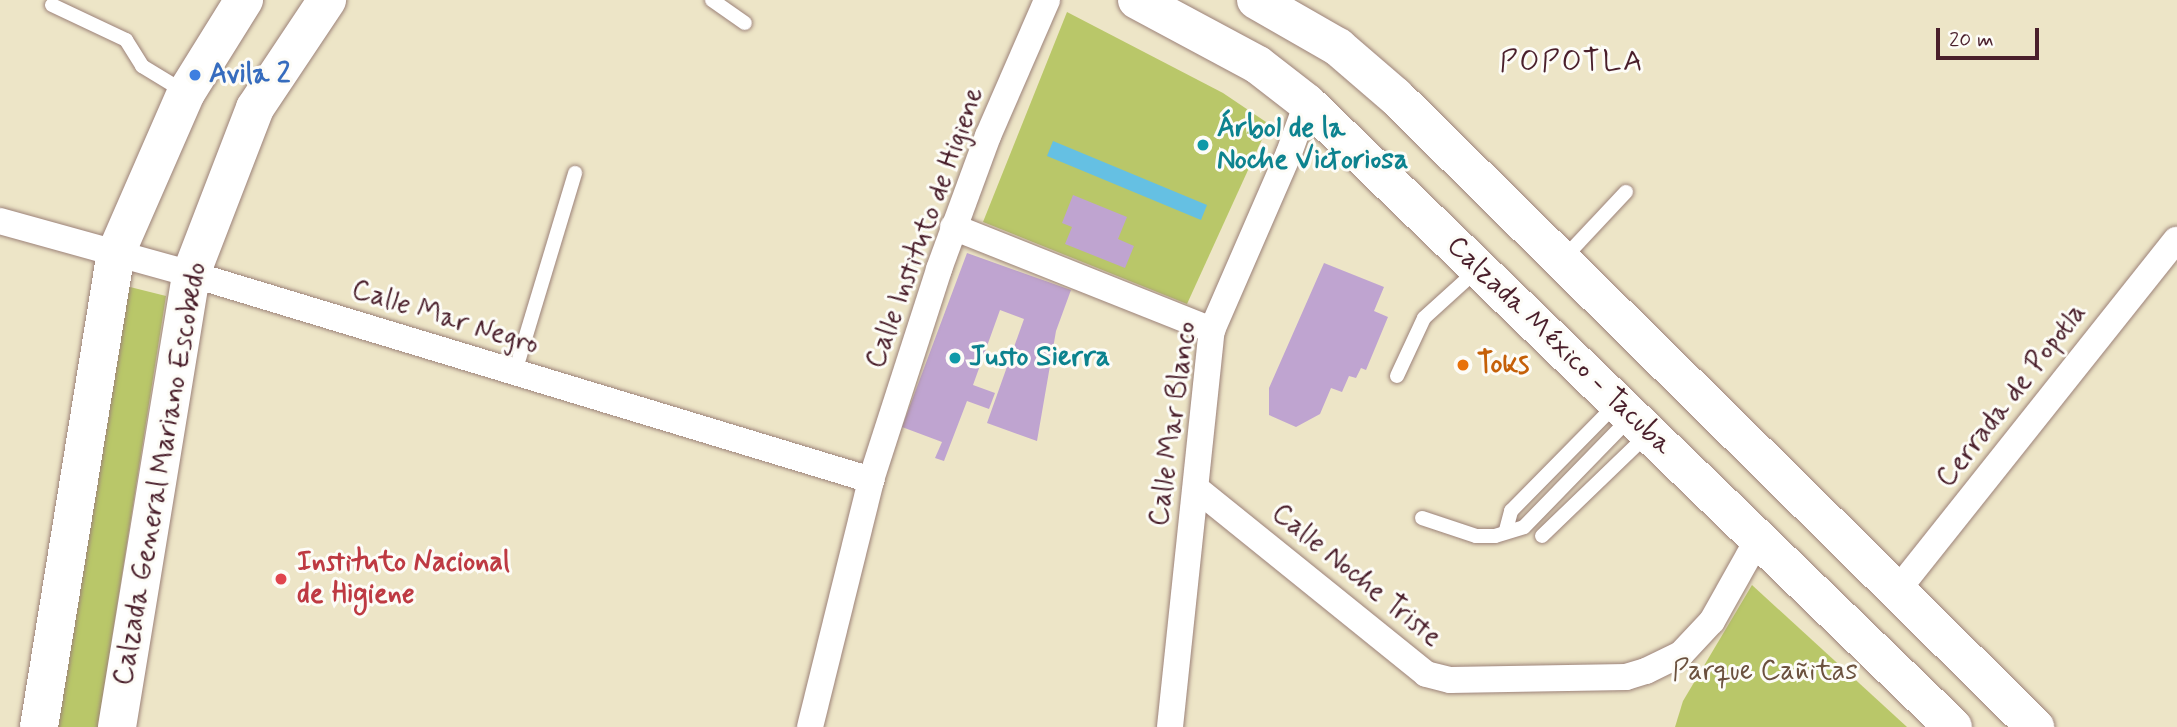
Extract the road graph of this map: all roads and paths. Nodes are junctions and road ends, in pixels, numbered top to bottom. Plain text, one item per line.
1 (244, 0) edge
2 (327, 0) edge
3 (712, 0) edge
4 (1047, 0) edge
5 (1137, 0) edge
6 (1256, 0) edge
7 (52, 5) dead end
8 (745, 23) dead end
9 (186, 93) junction
10 (1307, 103) junction
11 (575, 173) dead end
12 (1626, 192) dead end
13 (0, 221) edge
14 (953, 227) junction
15 (2176, 240) edge
16 (116, 253) junction
17 (1562, 260) junction
18 (1479, 269) junction
19 (191, 274) junction
20 (1212, 330) junction
21 (515, 372) junction
22 (1397, 376) dead end
23 (1633, 417) junction
24 (871, 480) junction
25 (1197, 489) junction
26 (1422, 518) dead end
27 (1506, 530) junction
28 (1542, 536) dead end
29 (1758, 539) junction
30 (1896, 592) junction
31 (39, 727) edge
32 (117, 727) edge
33 (810, 727) edge
34 (1170, 727) edge
35 (1953, 727) edge
36 (2035, 727) edge

1 - 9 main road
2 - 19 main road, Calzada General Mariano Escobedo
3 - 8 lane
4 - 14 street, Calle Instituto de Higiene
5 - 10 main road, Calzada México - Tacuba
6 - 17 main road
7 - 9 lane
9 - 16 main road
10 - 18 main road, Calzada México - Tacuba
10 - 20 street, Calle Mar Blanco
11 - 21 lane
12 - 17 lane
13 - 16 street, Calle Mar Negro
14 - 20 street
14 - 24 street, Calle Instituto de Higiene
15 - 30 street, Cerrada de Popotla
16 - 19 street, Calle Mar Negro
16 - 31 main road
17 - 30 main road
18 - 22 lane
18 - 23 main road, Calzada México - Tacuba
19 - 21 street, Calle Mar Negro
19 - 32 main road, Calzada General Mariano Escobedo
20 - 25 street, Calle Mar Blanco
21 - 24 street, Calle Mar Negro
23 - 27 lane
23 - 27 lane
23 - 28 lane
23 - 29 main road, Calzada México - Tacuba
24 - 33 street, Calle Instituto de Higiene
25 - 29 street, Calle Noche Triste
25 - 34 street, Calle Mar Blanco
26 - 27 lane
29 - 35 main road, Calzada México - Tacuba
30 - 36 main road

